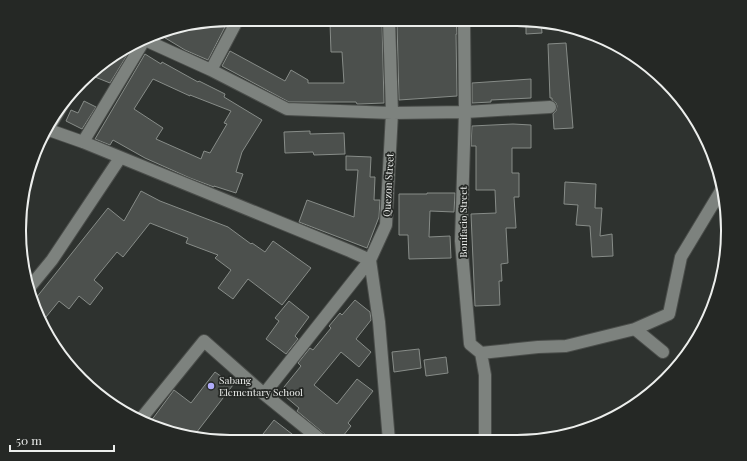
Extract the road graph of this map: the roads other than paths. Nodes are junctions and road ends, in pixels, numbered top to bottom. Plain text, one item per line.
1 (234, 26) edge
2 (389, 26) edge
3 (464, 26) edge
4 (151, 43) edge
5 (141, 47) edge
6 (212, 70) junction
7 (550, 107) dead end
8 (465, 112) junction
9 (392, 113) junction
10 (51, 133) edge
11 (83, 142) junction
12 (120, 158) junction
13 (718, 196) edge
14 (370, 260) junction
15 (33, 282) edge
16 (635, 329) junction
17 (663, 352) dead end
18 (481, 353) junction
19 (264, 394) junction
20 (144, 416) edge
21 (315, 435) edge
22 (388, 435) edge
23 (485, 435) edge

1 - 6 street
2 - 9 street, Quezon Street
3 - 8 street, Bonifacio Street
4 - 6 street
5 - 11 street
6 - 9 street
7 - 8 street
8 - 9 street
8 - 18 street, Bonifacio Street
9 - 14 street, Quezon Street
10 - 11 street
11 - 12 street
12 - 14 street
12 - 15 street
13 - 16 street
14 - 19 street, Quezon Street
14 - 22 street
16 - 17 street
16 - 18 street
18 - 23 street, Bonifacio Street
19 - 20 street
19 - 21 street

